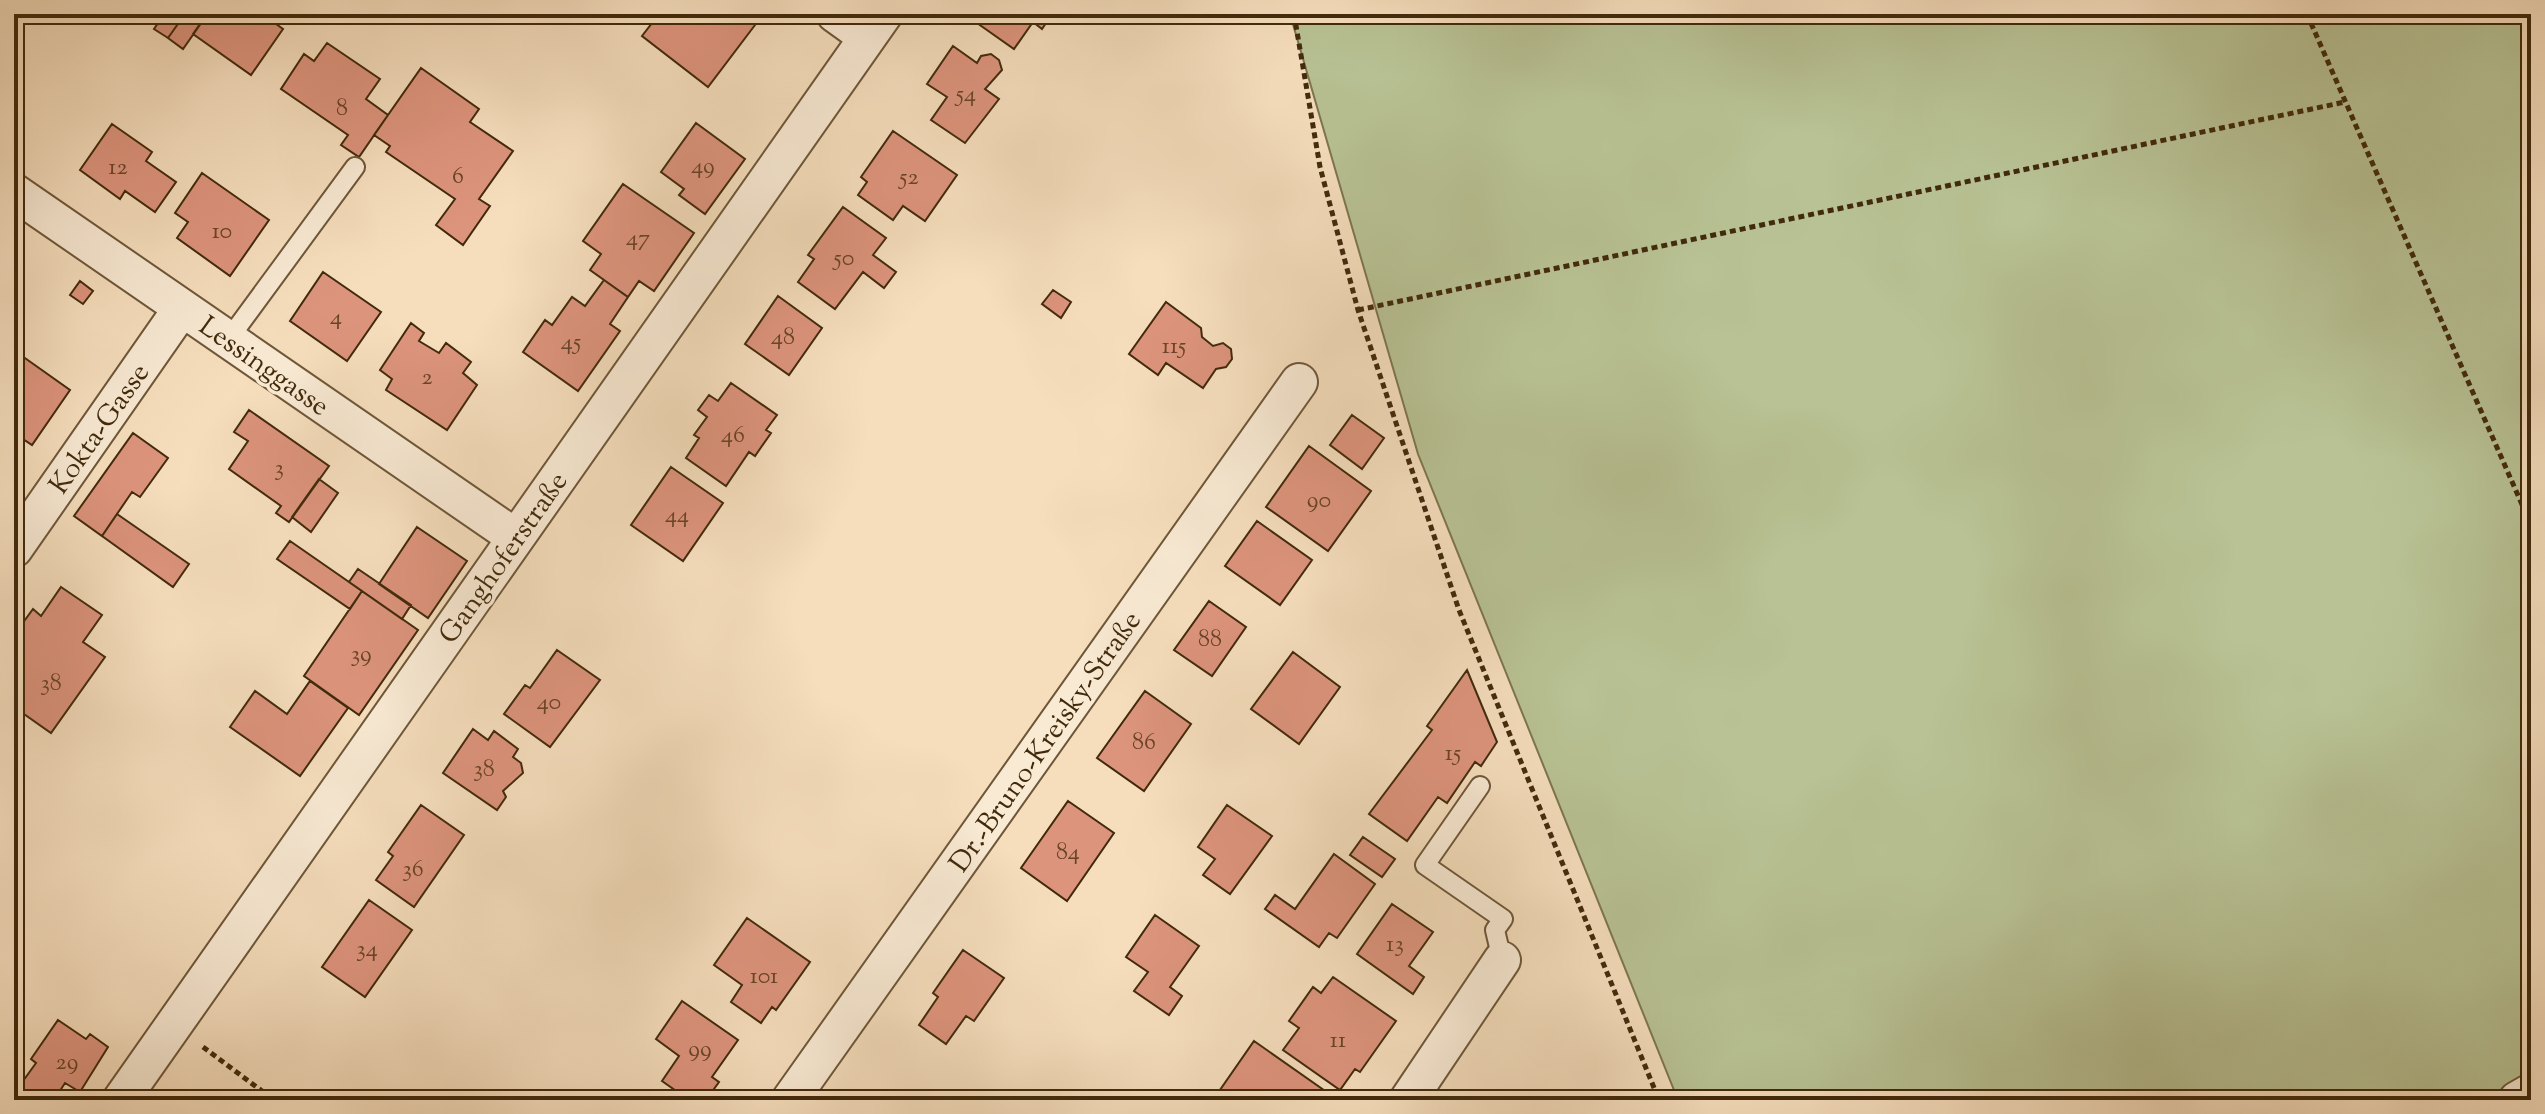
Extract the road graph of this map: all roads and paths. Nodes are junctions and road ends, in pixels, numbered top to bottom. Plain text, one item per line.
1 (835, 14) edge
2 (1294, 14) edge
3 (2307, 14) edge
4 (875, 26) edge
5 (2345, 102) junction
6 (355, 167) dead end
7 (14, 192) edge
8 (182, 308) junction
9 (1358, 310) junction
10 (228, 340) junction
11 (1299, 382) dead end
12 (2531, 525) edge
13 (515, 537) junction
14 (14, 549) edge
15 (1480, 786) dead end
16 (1502, 960) joint
17 (173, 1026) junction
18 (2531, 1092) edge
19 (121, 1100) edge
20 (274, 1100) edge
21 (790, 1100) edge
22 (1408, 1100) edge
23 (1659, 1100) edge
24 (2517, 1100) edge

1 - 4 street
2 - 9 path
3 - 5 path
4 - 13 street, Ganghoferstraße
5 - 9 path
5 - 12 path
6 - 10 lane
7 - 8 street, Lessinggasse
8 - 10 street, Lessinggasse
8 - 14 street, Kokta-Gasse
9 - 23 path
10 - 13 street, Lessinggasse
11 - 21 street, Dr.-Bruno-Kreisky-Straße
13 - 17 street, Ganghoferstraße
15 - 16 lane
16 - 22 street
17 - 19 street, Ganghoferstraße
17 - 20 path
18 - 24 street

